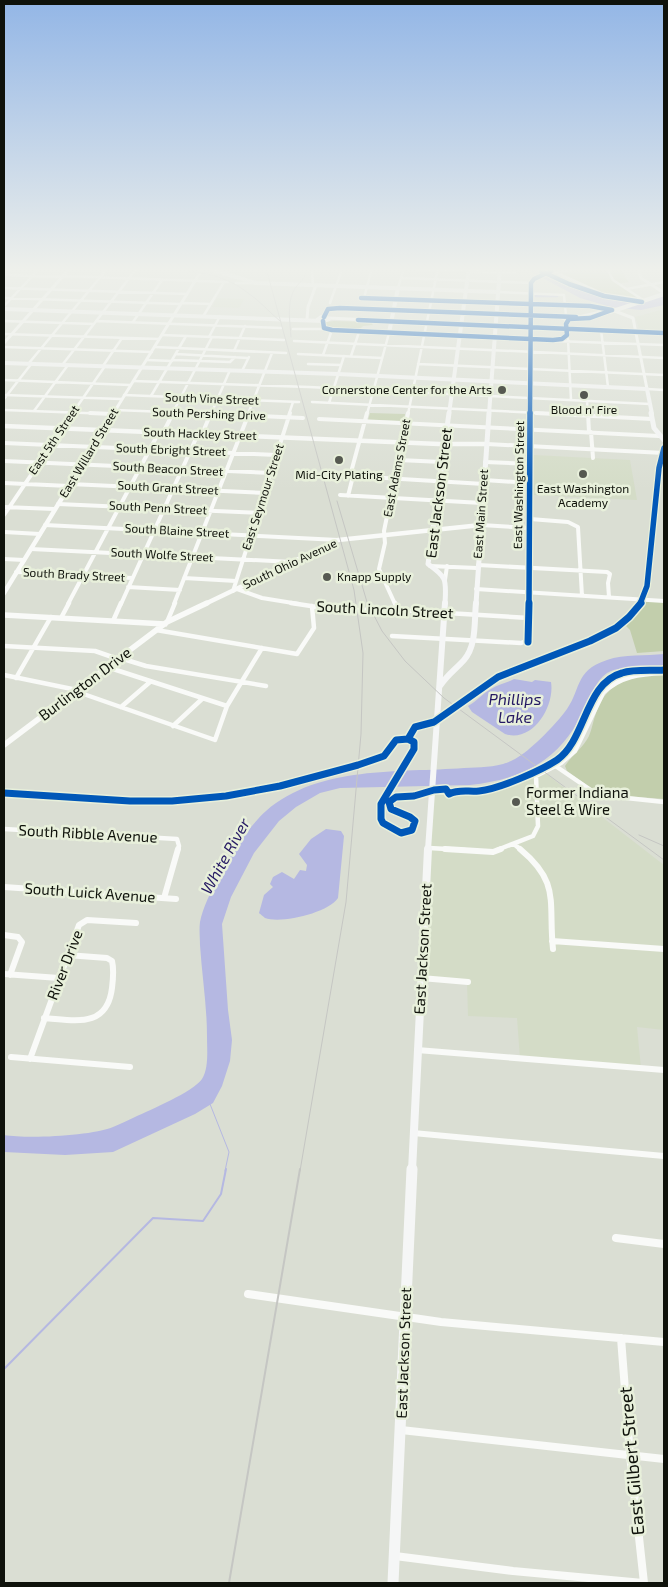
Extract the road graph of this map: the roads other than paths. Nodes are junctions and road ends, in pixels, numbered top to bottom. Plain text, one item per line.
1 (46, 342) edge
2 (81, 342) edge
3 (119, 342) edge
4 (158, 342) edge
5 (182, 342) edge
6 (208, 342) edge
7 (237, 342) edge
8 (328, 342) joint
9 (387, 342) edge
10 (422, 342) edge
11 (458, 342) edge
12 (494, 342) edge
13 (531, 342) edge
14 (568, 342) edge
15 (602, 342) edge
16 (603, 342) edge
17 (355, 344) junction
18 (637, 344) junction
19 (386, 345) junction
20 (664, 345) edge
21 (4, 347) edge
22 (155, 347) junction
23 (421, 347) junction
24 (41, 348) junction
25 (179, 348) junction
26 (457, 348) junction
27 (75, 349) junction
28 (205, 349) junction
29 (493, 350) junction
30 (113, 351) junction
31 (234, 351) junction
32 (152, 352) junction
33 (251, 352) junction
34 (531, 352) junction
35 (272, 353) junction
36 (286, 353) dead end
37 (568, 353) junction
38 (176, 354) junction
39 (298, 354) dead end
40 (323, 355) junction
41 (604, 355) junction
42 (202, 356) junction
43 (344, 356) junction
44 (351, 356) junction
45 (235, 357) junction
46 (640, 357) junction
47 (248, 358) junction
48 (382, 358) junction
49 (664, 358) edge
50 (147, 360) junction
51 (172, 360) junction
52 (200, 360) junction
53 (4, 362) edge
54 (30, 363) junction
55 (308, 364) dead end
56 (418, 364) junction
57 (66, 365) junction
58 (341, 365) junction
59 (455, 365) junction
60 (104, 366) junction
61 (142, 367) junction
62 (492, 367) junction
63 (167, 368) junction
64 (195, 369) junction
65 (530, 369) junction
66 (230, 370) junction
67 (242, 371) junction
68 (568, 371) junction
69 (265, 372) junction
70 (606, 372) junction
71 (338, 374) junction
72 (643, 374) junction
73 (664, 375) edge
74 (376, 376) junction
75 (415, 378) junction
76 (4, 380) edge
77 (453, 380) junction
78 (18, 381) junction
79 (491, 381) junction
80 (56, 382) junction
81 (159, 382) junction
82 (132, 383) junction
83 (188, 383) junction
84 (530, 383) junction
85 (92, 384) junction
86 (224, 385) junction
87 (570, 385) junction
88 (259, 386) junction
89 (608, 387) junction
90 (334, 388) junction
91 (626, 388) junction
92 (646, 389) junction
93 (373, 390) junction
94 (664, 390) edge
95 (412, 392) junction
96 (451, 394) junction
97 (5, 396) edge
98 (45, 396) junction
99 (151, 396) junction
100 (490, 396) junction
101 (123, 397) junction
102 (83, 398) junction
103 (181, 398) junction
104 (531, 398) junction
105 (218, 399) junction
106 (254, 400) junction
107 (571, 400) junction
108 (587, 401) junction
109 (293, 402) junction
110 (300, 402) dead end
111 (312, 402) dead end
112 (329, 403) junction
113 (650, 403) junction
114 (369, 405) junction
115 (410, 407) junction
116 (449, 409) junction
117 (4, 410) edge
118 (34, 411) junction
119 (489, 411) junction
120 (114, 412) junction
121 (73, 413) junction
122 (173, 413) junction
123 (531, 413) junction
124 (211, 414) junction
125 (248, 416) junction
126 (588, 416) junction
127 (288, 417) junction
128 (303, 418) dead end
129 (319, 418) dead end
130 (652, 420) junction
131 (365, 421) junction
132 (406, 423) junction
133 (447, 425) junction
134 (4, 426) edge
135 (488, 427) junction
136 (62, 429) junction
137 (531, 429) junction
138 (103, 430) junction
139 (590, 432) junction
140 (161, 433) junction
141 (200, 434) junction
142 (240, 436) junction
143 (659, 436) junction
144 (282, 438) junction
145 (664, 440) edge
146 (360, 441) junction
147 (402, 442) junction
148 (4, 443) edge
149 (445, 444) junction
150 (486, 444) junction
151 (51, 445) junction
152 (531, 446) junction
153 (92, 447) junction
154 (593, 449) junction
155 (150, 450) junction
156 (190, 451) junction
157 (233, 453) junction
158 (664, 453) edge
159 (278, 455) junction
160 (593, 458) dead end
161 (400, 460) junction
162 (4, 461) edge
163 (39, 462) junction
164 (442, 462) junction
165 (486, 462) junction
166 (530, 464) junction
167 (81, 465) junction
168 (140, 468) junction
169 (182, 469) junction
170 (226, 471) junction
171 (272, 473) junction
172 (335, 475) dead end
173 (352, 476) junction
174 (395, 478) junction
175 (440, 481) junction
176 (484, 482) junction
177 (4, 483) edge
178 (530, 483) junction
179 (25, 484) junction
180 (69, 485) junction
181 (130, 486) junction
182 (173, 488) junction
183 (219, 490) junction
184 (265, 493) junction
185 (340, 495) dead end
186 (348, 496) junction
187 (392, 498) junction
188 (437, 500) junction
189 (482, 503) junction
190 (58, 504) junction
191 (4, 507) edge
192 (9, 507) junction
193 (120, 507) junction
194 (54, 509) junction
195 (164, 509) junction
196 (211, 511) junction
197 (259, 513) junction
198 (4, 515) edge
199 (530, 519) junction
200 (45, 525) junction
201 (481, 525) junction
202 (108, 528) junction
203 (530, 528) junction
204 (434, 529) junction
205 (154, 530) junction
206 (4, 532) edge
207 (202, 532) junction
208 (40, 534) junction
209 (251, 534) junction
210 (384, 534) junction
211 (338, 540) junction
212 (31, 549) junction
213 (96, 552) junction
214 (143, 554) junction
215 (193, 557) junction
216 (4, 559) edge
217 (243, 559) junction
218 (24, 560) junction
219 (292, 562) junction
220 (430, 566) junction
221 (447, 566) junction
222 (478, 566) junction
223 (530, 568) junction
224 (580, 570) junction
225 (16, 572) junction
226 (83, 576) junction
227 (132, 578) junction
228 (184, 578) junction
229 (445, 580) junction
230 (236, 581) junction
231 (128, 587) junction
232 (476, 589) junction
233 (5, 590) edge
234 (180, 590) junction
235 (235, 590) junction
236 (530, 592) junction
237 (582, 596) junction
238 (609, 597) junction
239 (664, 601) edge
240 (312, 606) junction
241 (398, 610) junction
242 (171, 612) junction
243 (444, 613) junction
244 (4, 615) edge
245 (474, 615) junction
246 (181, 616) junction
247 (51, 617) junction
248 (61, 618) junction
249 (529, 618) junction
250 (112, 621) junction
251 (166, 623) junction
252 (156, 630) junction
253 (392, 636) dead end
254 (442, 639) junction
255 (473, 640) junction
256 (4, 646) edge
257 (34, 648) junction
258 (262, 648) junction
259 (119, 658) junction
260 (439, 666) junction
261 (107, 667) junction
262 (456, 667) junction
263 (664, 672) edge
264 (4, 675) edge
265 (16, 678) junction
266 (150, 682) junction
267 (241, 682) junction
268 (266, 686) dead end
269 (438, 689) junction
270 (76, 690) junction
271 (202, 699) junction
272 (227, 706) junction
273 (121, 707) junction
274 (173, 726) junction
275 (4, 745) edge
276 (557, 767) junction
277 (664, 802) edge
278 (4, 829) edge
279 (514, 844) junction
280 (429, 848) junction
281 (4, 887) edge
282 (164, 898) junction
283 (176, 898) dead end
284 (136, 923) dead end
285 (4, 935) edge
286 (552, 940) junction
287 (553, 949) dead end
288 (664, 949) edge
289 (66, 954) junction
290 (7, 974) edge
291 (58, 978) junction
292 (421, 978) junction
293 (468, 982) dead end
294 (44, 1018) junction
295 (417, 1050) junction
296 (11, 1057) dead end
297 (30, 1059) junction
298 (130, 1067) dead end
299 (664, 1070) edge
300 (413, 1132) junction
301 (664, 1156) edge
302 (616, 1238) dead end
303 (664, 1244) edge
304 (248, 1294) dead end
305 (405, 1318) junction
306 (620, 1338) junction
307 (664, 1342) edge
308 (401, 1430) junction
309 (630, 1455) junction
310 (664, 1459) edge
311 (394, 1556) junction
312 (393, 1583) edge
313 (643, 1583) edge

1 - 24 street
2 - 27 street
3 - 30 street, East 5th Street
4 - 22 street, East Willard Street
5 - 25 street
6 - 28 street
7 - 31 street
8 - 17 street
8 - 40 street
9 - 19 street
10 - 23 street, East Adams Street
11 - 26 main road, East Jackson Street
12 - 29 main road, East Main Street
13 - 34 street, East Washington Street
14 - 37 street
15 - 41 street
16 - 18 street
17 - 19 street
17 - 44 street
18 - 20 street
18 - 46 street
19 - 23 street
19 - 48 street
21 - 24 street
22 - 25 street
22 - 32 street, East Willard Street
23 - 26 street
23 - 56 street, East Adams Street
24 - 27 street
24 - 54 street
25 - 28 street
25 - 38 street
26 - 29 street
26 - 59 main road, East Jackson Street
27 - 30 street
27 - 57 street
28 - 31 street
28 - 42 street
29 - 34 street
29 - 62 main road, East Main Street
30 - 32 street
30 - 60 street, East 5th Street
31 - 33 street
32 - 50 street, East Willard Street
33 - 35 street
33 - 47 street
34 - 37 street
34 - 65 street, East Washington Street
35 - 36 street
35 - 69 street
37 - 41 street
37 - 68 street
38 - 42 street
38 - 51 street
39 - 40 street
40 - 43 street
41 - 46 street
41 - 70 street
42 - 45 street
42 - 52 street
43 - 44 street
43 - 58 street
44 - 48 street
45 - 47 street
45 - 52 street
46 - 49 street
46 - 72 street
47 - 67 street
48 - 74 street
50 - 51 street
50 - 61 street, East Willard Street
51 - 52 street
51 - 63 street
52 - 64 street
53 - 54 main road
54 - 57 main road
54 - 78 street
55 - 58 street
56 - 59 street
56 - 75 street, East Adams Street
57 - 60 main road
57 - 80 street
58 - 71 street
59 - 62 street
59 - 77 main road, East Jackson Street
60 - 61 main road
60 - 85 street, East 5th Street
61 - 63 main road
61 - 82 street, East Willard Street
62 - 65 street
62 - 79 main road, East Main Street
63 - 64 main road
63 - 81 street
64 - 66 main road
64 - 83 street
65 - 68 street
65 - 84 street, East Washington Street
66 - 67 main road
66 - 86 street
67 - 69 main road
68 - 70 street
68 - 87 street
69 - 71 main road
69 - 88 street
70 - 72 street
70 - 89 street
71 - 74 main road
71 - 90 street
72 - 73 street
72 - 92 street
74 - 75 main road
74 - 93 street
75 - 77 main road
75 - 95 street, East Adams Street
76 - 78 street
77 - 79 main road
77 - 96 main road, East Jackson Street
78 - 80 street
78 - 97 street
79 - 84 main road
79 - 100 main road, East Main Street
80 - 85 street
80 - 98 street
81 - 82 street
81 - 83 street
81 - 99 street
82 - 85 street
82 - 101 street, East Willard Street
83 - 86 street
83 - 103 street
84 - 87 main road
84 - 104 street, East Washington Street
85 - 102 street, East 5th Street
86 - 88 street
86 - 105 street
87 - 89 main road
87 - 107 street
88 - 90 street
88 - 106 street
89 - 91 main road
90 - 93 street
90 - 112 street
91 - 92 main road
91 - 113 main road
92 - 94 street
92 - 113 main road
93 - 95 street
93 - 114 street
95 - 96 street
95 - 115 street, East Adams Street
96 - 100 street
96 - 116 main road, East Jackson Street
97 - 98 street, South Vine Street
98 - 102 street, South Vine Street
98 - 118 street
99 - 101 street, South Vine Street
99 - 103 street, South Vine Street
100 - 104 street
100 - 119 main road, East Main Street
101 - 102 street, South Vine Street
101 - 120 street, East Willard Street
102 - 121 street, East 5th Street
103 - 105 street, South Vine Street
103 - 122 street
104 - 107 street
104 - 123 street, East Washington Street
105 - 106 street, South Vine Street
105 - 124 street
106 - 109 street, South Vine Street
106 - 125 street
107 - 108 street
108 - 113 street
108 - 126 street
109 - 110 street, South Vine Street
109 - 127 street, East Seymour Street
111 - 112 street
112 - 114 street
113 - 130 main road
114 - 115 street
114 - 131 street
115 - 116 street
115 - 132 street, East Adams Street
116 - 119 street
116 - 133 main road, East Jackson Street
117 - 118 street, South Pershing Drive
118 - 121 street, South Pershing Drive
119 - 123 street
119 - 135 main road, East Main Street
120 - 121 street, South Pershing Drive
120 - 122 street, South Pershing Drive
120 - 138 street, East Willard Street
121 - 136 street, East 5th Street
122 - 124 street, South Pershing Drive
122 - 140 street
123 - 126 street
123 - 137 street, East Washington Street
124 - 125 street, South Pershing Drive
124 - 141 street
125 - 127 street, South Pershing Drive
125 - 142 street
126 - 130 street
126 - 139 street
127 - 128 street, South Pershing Drive
127 - 144 street, East Seymour Street
129 - 131 street
130 - 143 main road
131 - 132 street
131 - 146 street
132 - 133 street
132 - 147 street, East Adams Street
133 - 135 street
133 - 149 main road, East Jackson Street
134 - 136 street, South Hackley Street
135 - 137 street
135 - 150 main road, East Main Street
136 - 138 street, South Hackley Street
136 - 151 street, East 5th Street
137 - 139 street
137 - 152 street, East Washington Street
138 - 140 street, South Hackley Street
138 - 153 street, East Willard Street
139 - 143 street
139 - 154 street
140 - 141 street, South Hackley Street
140 - 155 street
141 - 142 street, South Hackley Street
141 - 156 street
142 - 144 street, South Hackley Street
142 - 157 street
143 - 145 main road
144 - 146 street, South Hackley Street
144 - 159 street, East Seymour Street
146 - 147 street, South Hackley Street
146 - 173 street
147 - 149 street, South Hackley Street
147 - 161 street, East Adams Street
148 - 151 street, South Ebright Street
149 - 150 street, South Hackley Street
149 - 164 main road, East Jackson Street
150 - 152 street
150 - 165 main road, East Main Street
151 - 153 street, South Ebright Street
151 - 163 street, East 5th Street
152 - 154 street
152 - 166 street, East Washington Street
153 - 155 street, South Ebright Street
153 - 167 street, East Willard Street
154 - 158 street
154 - 160 street
155 - 156 street, South Ebright Street
155 - 168 street
156 - 157 street, South Ebright Street
156 - 169 street
157 - 159 street, South Ebright Street
157 - 170 street
159 - 171 street, East Seymour Street
161 - 164 street
161 - 174 street, East Adams Street
162 - 163 street, South Beacon Street
163 - 167 street, South Beacon Street
163 - 179 street, East 5th Street
164 - 175 main road, East Jackson Street
165 - 166 street
165 - 176 main road, East Main Street
166 - 178 street, East Washington Street
167 - 168 street, South Beacon Street
167 - 180 street, East Willard Street
168 - 169 street, South Beacon Street
168 - 181 street
169 - 170 street, South Beacon Street
169 - 182 street
170 - 171 street, South Beacon Street
170 - 183 street
171 - 184 street, East Seymour Street
172 - 173 street
173 - 174 street
173 - 186 street
174 - 175 street
174 - 187 street, East Adams Street
175 - 176 street
175 - 188 main road, East Jackson Street
176 - 178 street
176 - 189 main road, East Main Street
177 - 179 street, South Grant Street
178 - 199 street, East Washington Street
179 - 180 street, South Grant Street
179 - 192 street, East 5th Street
180 - 181 street, South Grant Street
180 - 190 street, East Willard Street
181 - 182 street, South Grant Street
181 - 193 street
182 - 183 street, South Grant Street
182 - 195 street
183 - 184 street, South Grant Street
183 - 196 street
184 - 197 street, East Seymour Street
185 - 186 street
186 - 187 street
187 - 188 street
187 - 210 street, East Adams Street
188 - 189 street
188 - 204 main road, East Jackson Street
189 - 201 main road, East Main Street
190 - 193 street, South Penn Street
190 - 194 street, East Willard Street
191 - 192 street
192 - 194 street
192 - 198 street, East 5th Street
193 - 195 street, South Penn Street
193 - 202 street
194 - 200 street, East Willard Street
195 - 196 street, South Penn Street
195 - 205 street
196 - 197 street, South Penn Street
196 - 207 street
197 - 209 street, East Seymour Street
199 - 203 street, East Washington Street
199 - 224 street
200 - 202 street, South Blaine Street
200 - 208 street, East Willard Street
201 - 203 street
201 - 204 street, South Ohio Avenue
201 - 222 main road, East Main Street
202 - 205 street, South Blaine Street
202 - 213 street
203 - 223 street, East Washington Street
204 - 210 street, South Ohio Avenue
204 - 220 main road, East Jackson Street
205 - 207 street, South Blaine Street
205 - 214 street
206 - 208 street
207 - 209 street, South Blaine Street
207 - 215 street
208 - 212 street, East Willard Street
209 - 211 street, South Blaine Street
209 - 217 street, East Seymour Street
210 - 211 street, South Ohio Avenue
210 - 241 street, East Adams Street
211 - 219 street, South Ohio Avenue
212 - 213 street, South Wolfe Street
212 - 218 street, East Willard Street
213 - 214 street, South Wolfe Street
213 - 226 street
214 - 215 street, South Wolfe Street
214 - 227 street
215 - 217 street, South Wolfe Street
215 - 228 street
216 - 218 street
217 - 219 street, South Wolfe Street
217 - 230 street, East Seymour Street
218 - 225 street, East Willard Street
219 - 235 street, South Ohio Avenue
220 - 221 street
220 - 229 main road, East Jackson Street
221 - 222 street
221 - 229 street
222 - 223 street
222 - 232 main road, East Main Street
223 - 224 street
223 - 236 street, East Washington Street
224 - 237 street
224 - 238 street
225 - 226 street, South Brady Street
225 - 233 street, East Willard Street
226 - 227 street, South Brady Street
226 - 248 street
227 - 231 street
228 - 230 street
228 - 234 street
229 - 243 main road, East Jackson Street
230 - 235 street, East Seymour Street
231 - 234 street, South Brady Street
231 - 250 street
232 - 236 street
232 - 245 main road, East Main Street
234 - 242 street
235 - 240 street, South Lincoln Street
235 - 246 street, South Ohio Avenue
236 - 237 street
236 - 249 street, East Washington Street
237 - 238 street
238 - 239 street
240 - 241 street, South Lincoln Street
240 - 258 street
241 - 243 street, South Lincoln Street
242 - 246 street
242 - 251 street
243 - 245 street, South Lincoln Street
243 - 254 main road, East Jackson Street
244 - 247 street
245 - 249 street, South Lincoln Street
245 - 255 main road, East Main Street
246 - 251 street, South Ohio Avenue
247 - 248 street
247 - 257 street
248 - 250 street
249 - 255 street, East Washington Street
250 - 251 street
251 - 252 street, Burlington Drive
252 - 258 street
252 - 259 street, Burlington Drive
253 - 254 street
254 - 255 street
254 - 260 main road, East Jackson Street
255 - 262 main road, East Main Street
256 - 257 street
257 - 259 street
257 - 265 street
258 - 267 street
259 - 261 street, Burlington Drive
259 - 267 street
260 - 262 main road
260 - 269 main road, East Jackson Street
261 - 266 street
261 - 270 street, Burlington Drive
262 - 269 main road, East Main Street
263 - 276 street
264 - 265 street
265 - 270 street
266 - 271 street
266 - 273 street
267 - 268 street
267 - 272 street
269 - 280 main road, East Jackson Street
270 - 273 street
270 - 275 street, Burlington Drive
271 - 272 street
271 - 274 street
272 - 274 street
273 - 274 street
276 - 277 street
276 - 279 street
278 - 282 street, South Ribble Avenue
279 - 280 street
279 - 286 street
280 - 292 main road, East Jackson Street
281 - 282 street, South Luick Avenue
282 - 283 street, South Luick Avenue
284 - 289 street, River Drive
285 - 290 street
286 - 287 street
286 - 288 street
289 - 291 street, River Drive
289 - 294 street
290 - 291 street
291 - 294 street, River Drive
292 - 293 street
292 - 295 main road, East Jackson Street
294 - 297 street, River Drive
295 - 299 street
295 - 300 main road, East Jackson Street
296 - 297 street
297 - 298 street
300 - 301 street
300 - 305 main road, East Jackson Street
302 - 303 street
304 - 305 street
305 - 306 street
305 - 308 main road, East Jackson Street
306 - 307 street
306 - 309 street, East Gilbert Street
308 - 309 street
308 - 311 main road, East Jackson Street
309 - 310 street
309 - 313 street, East Gilbert Street
311 - 312 main road, East Jackson Street
311 - 313 street

